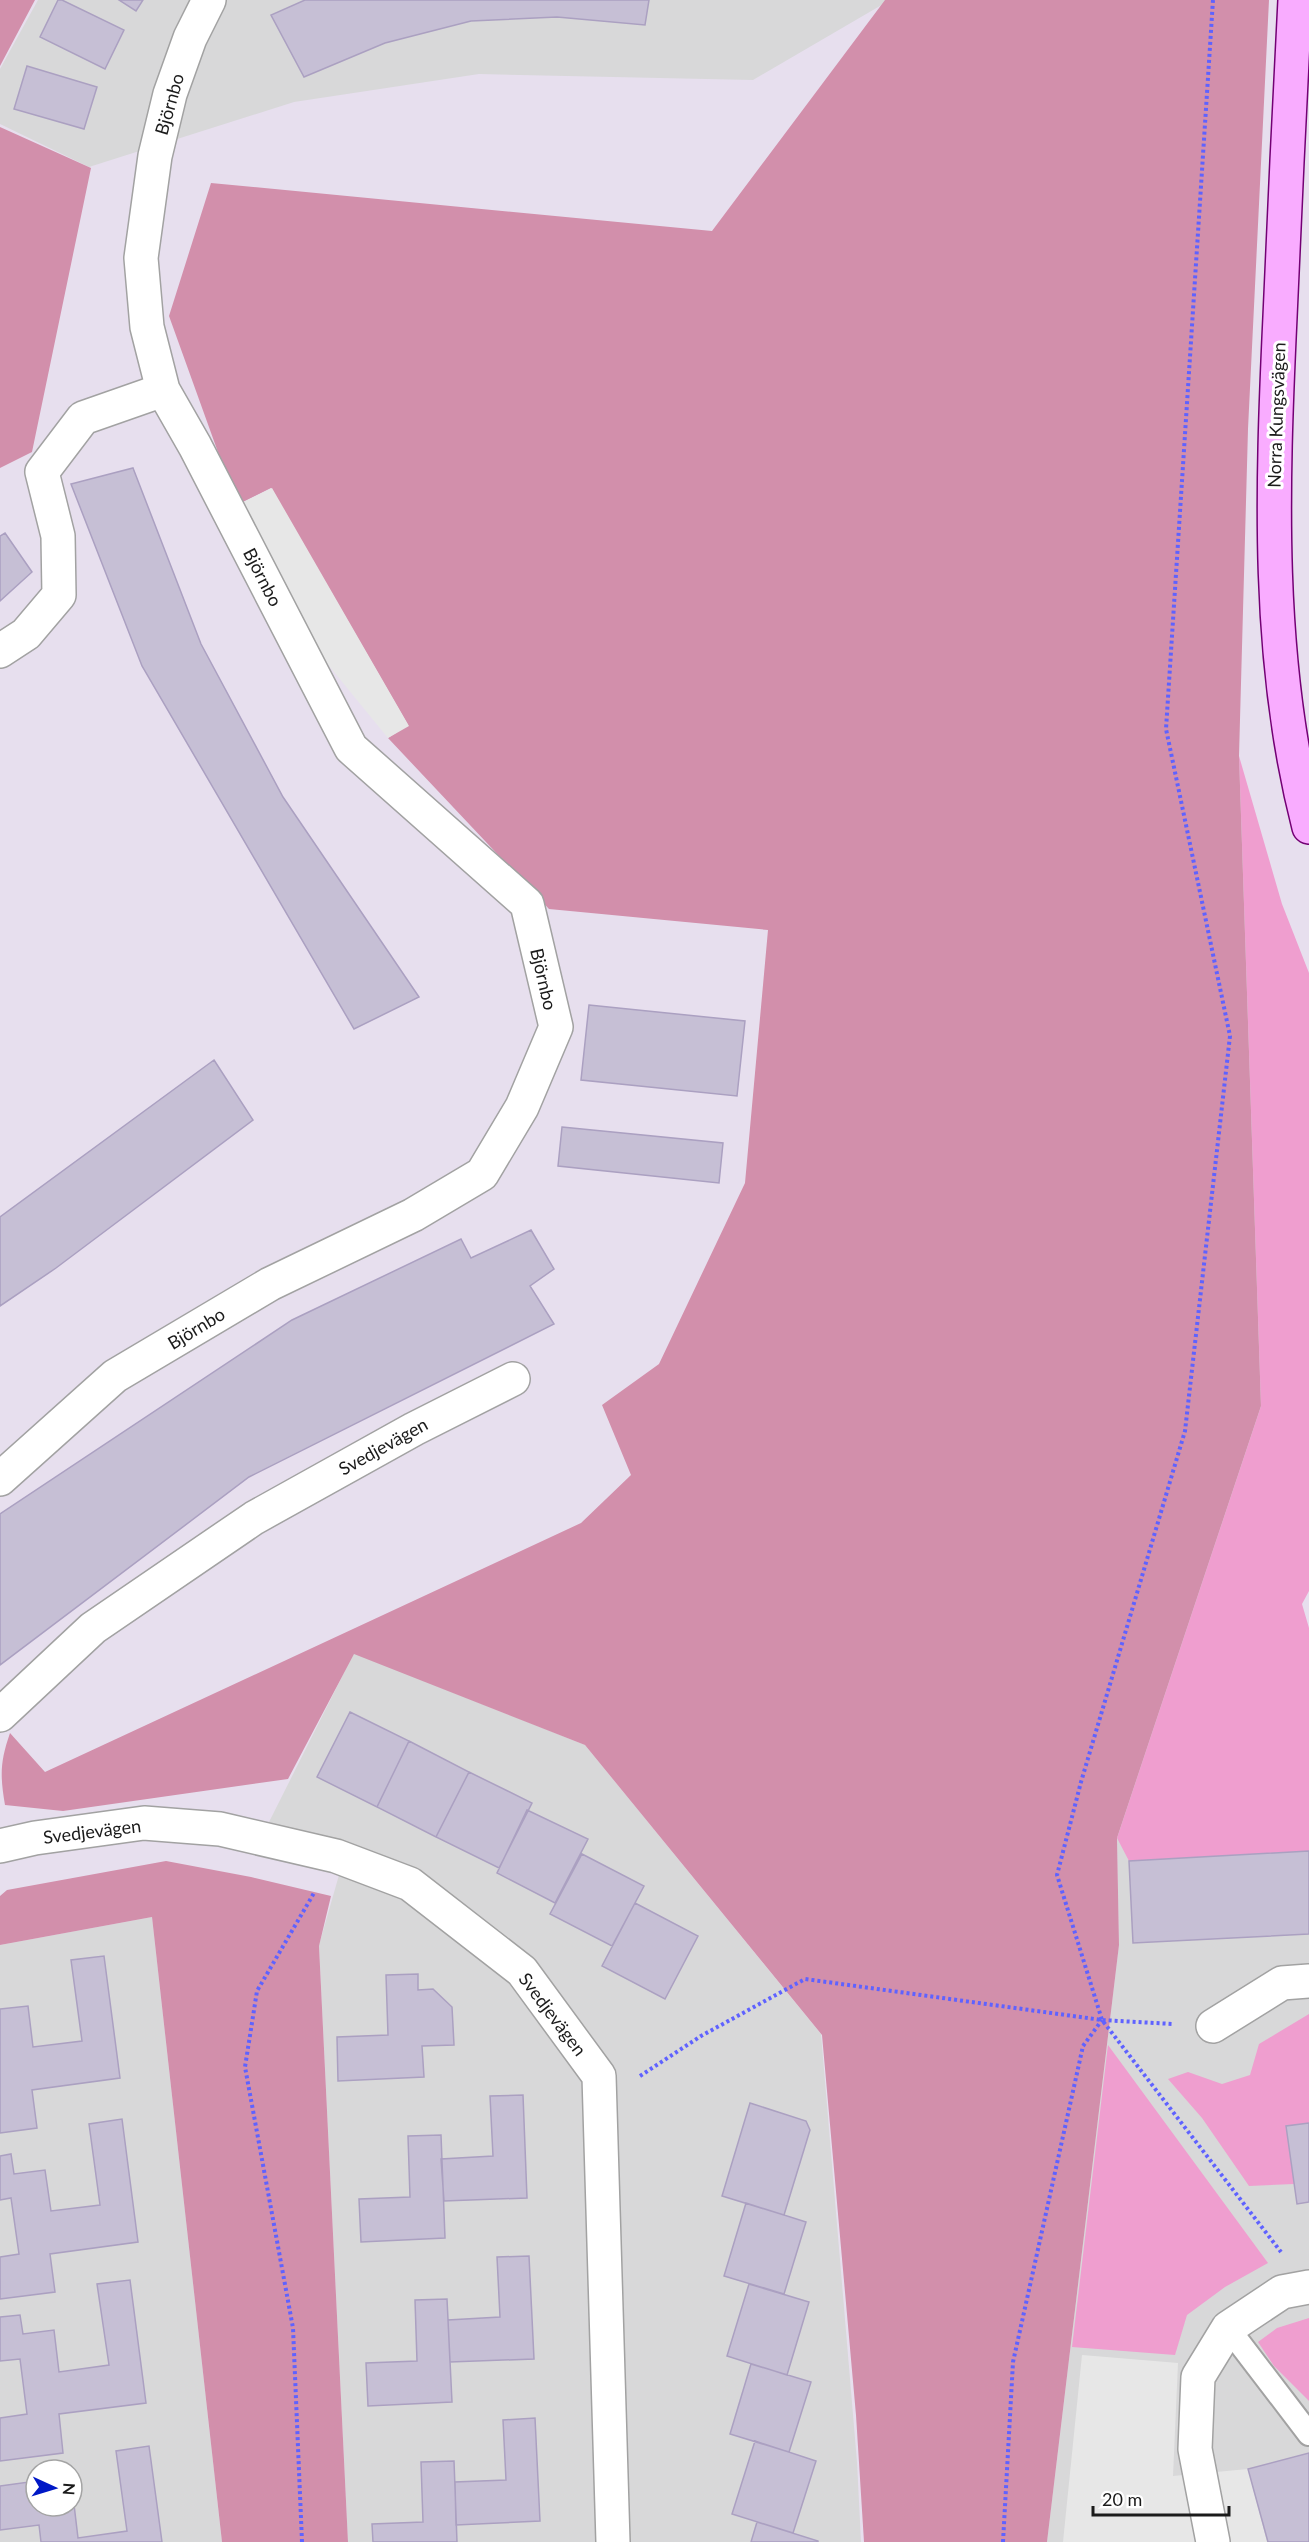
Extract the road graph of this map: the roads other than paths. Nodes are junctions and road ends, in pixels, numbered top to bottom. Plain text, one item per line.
1 (208, 0) edge
2 (1295, 0) edge
3 (164, 390) junction
4 (0, 651) edge
5 (1309, 827) edge
6 (513, 1379) dead end
7 (0, 1479) edge
8 (0, 1715) edge
9 (0, 1846) edge
10 (1309, 1981) edge
11 (1213, 2026) road end
12 (1309, 2287) edge
13 (1228, 2328) junction
14 (1309, 2434) edge
15 (613, 2542) edge
16 (1213, 2542) edge

1 - 3 street, Björnbo
2 - 5 main road, Norra Kungsvägen
3 - 4 street
3 - 7 street, Björnbo
6 - 8 street, Svedjevägen
9 - 15 street, Svedjevägen
10 - 11 street
12 - 13 street
13 - 14 lane
13 - 16 street

